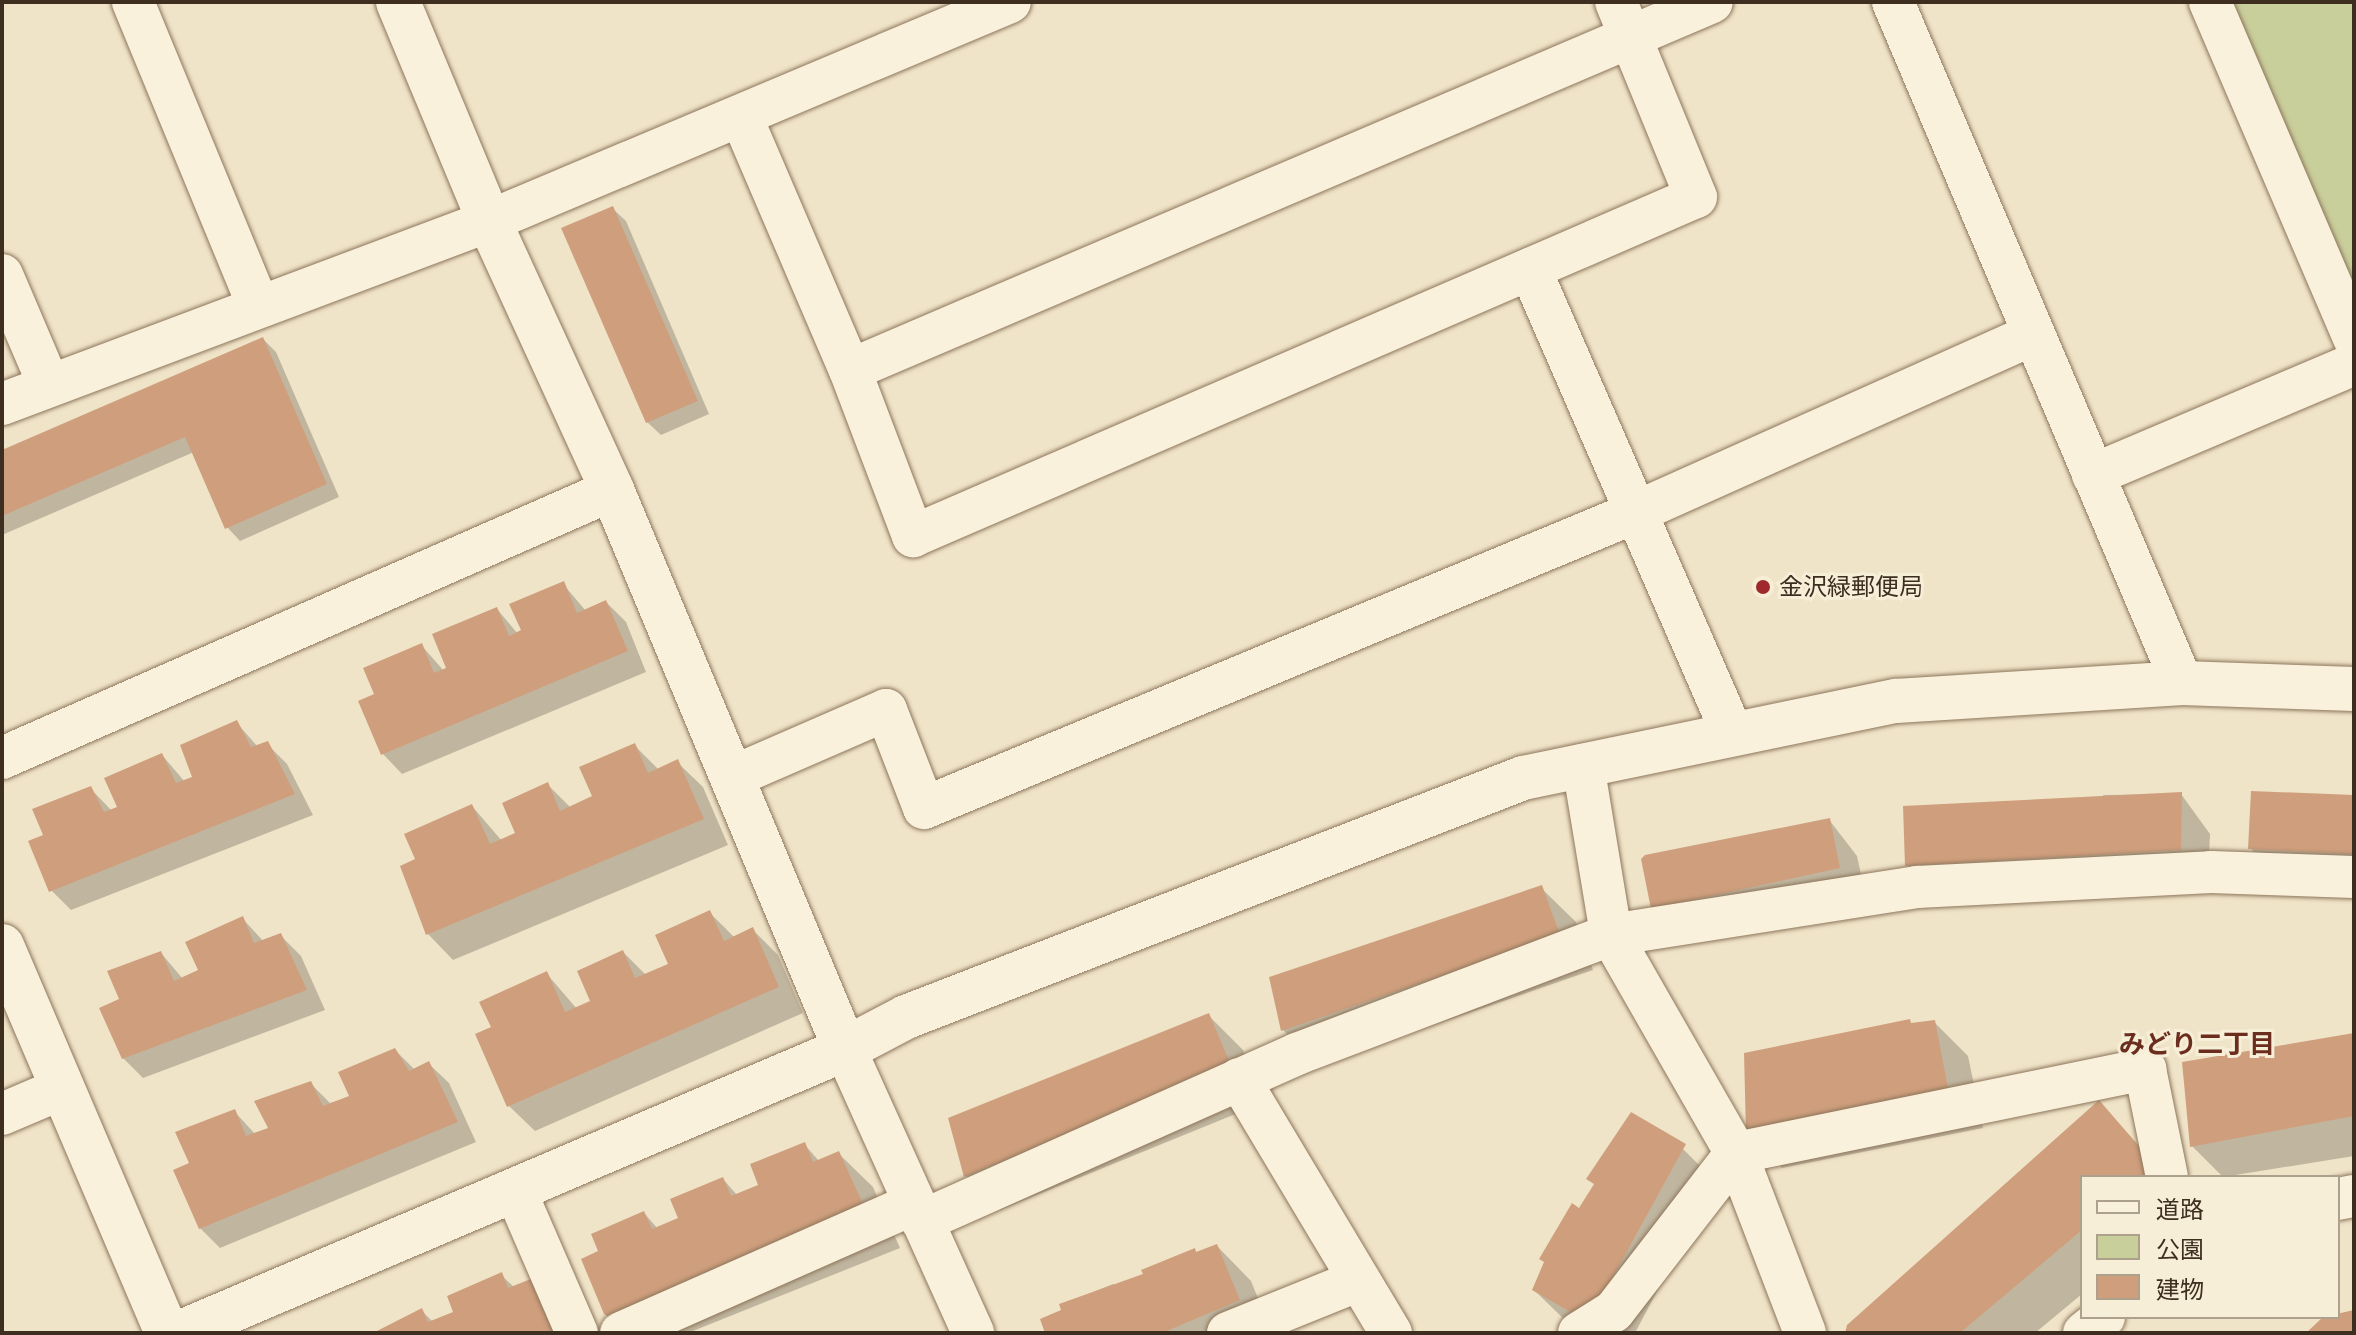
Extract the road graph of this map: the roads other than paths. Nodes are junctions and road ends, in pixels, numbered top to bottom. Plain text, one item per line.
1 (133, 2) edge
2 (398, 2) edge
3 (1010, 2) edge
4 (1712, 2) edge
5 (1893, 2) edge
6 (2210, 2) edge
7 (1623, 19) edge
8 (741, 116) junction
9 (489, 221) junction
10 (1530, 269) junction
11 (2, 275) edge
12 (258, 306) junction
13 (2033, 334) junction
14 (2354, 338) edge
15 (2354, 364) edge
16 (850, 370) junction
17 (48, 383) junction
18 (2, 404) edge
19 (2093, 475) junction
20 (612, 490) junction
21 (1636, 512) junction
22 (2182, 683) junction
23 (2354, 689) edge
24 (1733, 735) junction
25 (2, 758) edge
26 (1583, 765) junction
27 (732, 777) junction
28 (2354, 877) edge
29 (1611, 935) junction
30 (2, 946) edge
31 (845, 1049) junction
32 (1239, 1079) junction
33 (63, 1088) junction
34 (2, 1114) edge
35 (1736, 1153) junction
36 (2167, 1175) edge
37 (515, 1190) junction
38 (918, 1213) junction
39 (1359, 1280) junction
40 (2102, 1319) edge
41 (167, 1333) edge
42 (179, 1333) edge
43 (577, 1333) edge
44 (621, 1333) edge
45 (973, 1333) edge
46 (1228, 1333) edge
47 (1391, 1333) edge
48 (1579, 1333) edge
49 (1805, 1333) edge
50 (2084, 1333) edge

1 - 12 street
2 - 9 street
3 - 8 street
4 - 7 street
5 - 13 street
6 - 14 street
7 - 10 street
7 - 16 street
8 - 9 street
8 - 16 street
9 - 12 street
9 - 20 street
10 - 16 street
10 - 21 street
11 - 17 street
12 - 17 street
13 - 19 street
13 - 21 street
15 - 19 street
17 - 18 street
19 - 22 street
20 - 25 street
20 - 27 street
21 - 24 street
21 - 27 street
22 - 23 street
22 - 24 street
24 - 26 street
26 - 29 street
26 - 31 street
27 - 31 street
28 - 29 street
29 - 32 street
29 - 35 street
30 - 33 street
31 - 37 street
31 - 38 street
32 - 38 street
32 - 39 street
33 - 34 street
33 - 41 street
35 - 36 street
35 - 48 street
35 - 49 street
37 - 42 street
37 - 43 street
38 - 44 street
38 - 45 street
39 - 46 street
39 - 47 street
40 - 50 street

